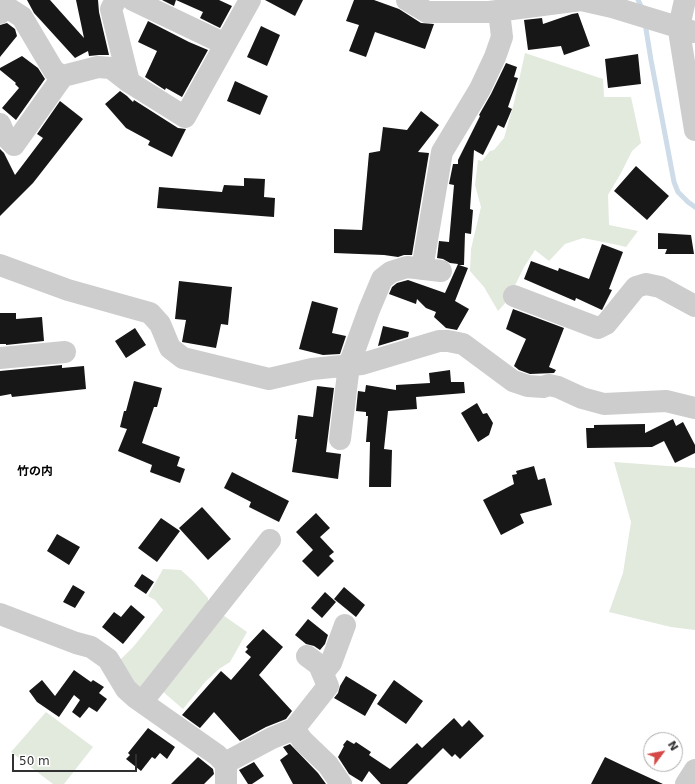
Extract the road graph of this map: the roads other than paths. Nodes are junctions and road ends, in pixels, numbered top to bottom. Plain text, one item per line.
1 (116, 0) edge
2 (133, 0) edge
3 (250, 0) edge
4 (407, 0) edge
5 (581, 0) edge
6 (685, 0) edge
7 (506, 7) edge
8 (0, 13) edge
9 (688, 30) edge
10 (226, 44) junction
11 (63, 76) junction
12 (129, 82) junction
13 (0, 124) edge
14 (695, 130) edge
15 (0, 265) edge
16 (514, 296) dead end
17 (695, 306) edge
18 (65, 352) dead end
19 (0, 358) edge
20 (349, 365) junction
21 (695, 408) edge
22 (340, 440) dead end
23 (270, 540) dead end
24 (0, 614) edge
25 (345, 625) dead end
26 (308, 656) dead end
27 (323, 673) junction
28 (142, 702) junction
29 (294, 729) junction
30 (695, 770) edge
31 (225, 774) edge
32 (341, 784) edge
33 (686, 784) edge

1 - 12 street
2 - 10 street
3 - 10 street
4 - 7 street
5 - 7 street
5 - 9 street
6 - 9 street
7 - 20 street
8 - 11 street
9 - 14 street
10 - 12 street
11 - 12 street
11 - 13 street
15 - 20 street
16 - 17 street
18 - 19 street
20 - 21 street
20 - 22 street
23 - 28 street
24 - 28 street
25 - 27 street
26 - 27 street
27 - 29 street
28 - 31 street
29 - 31 street
29 - 32 street
30 - 33 street

